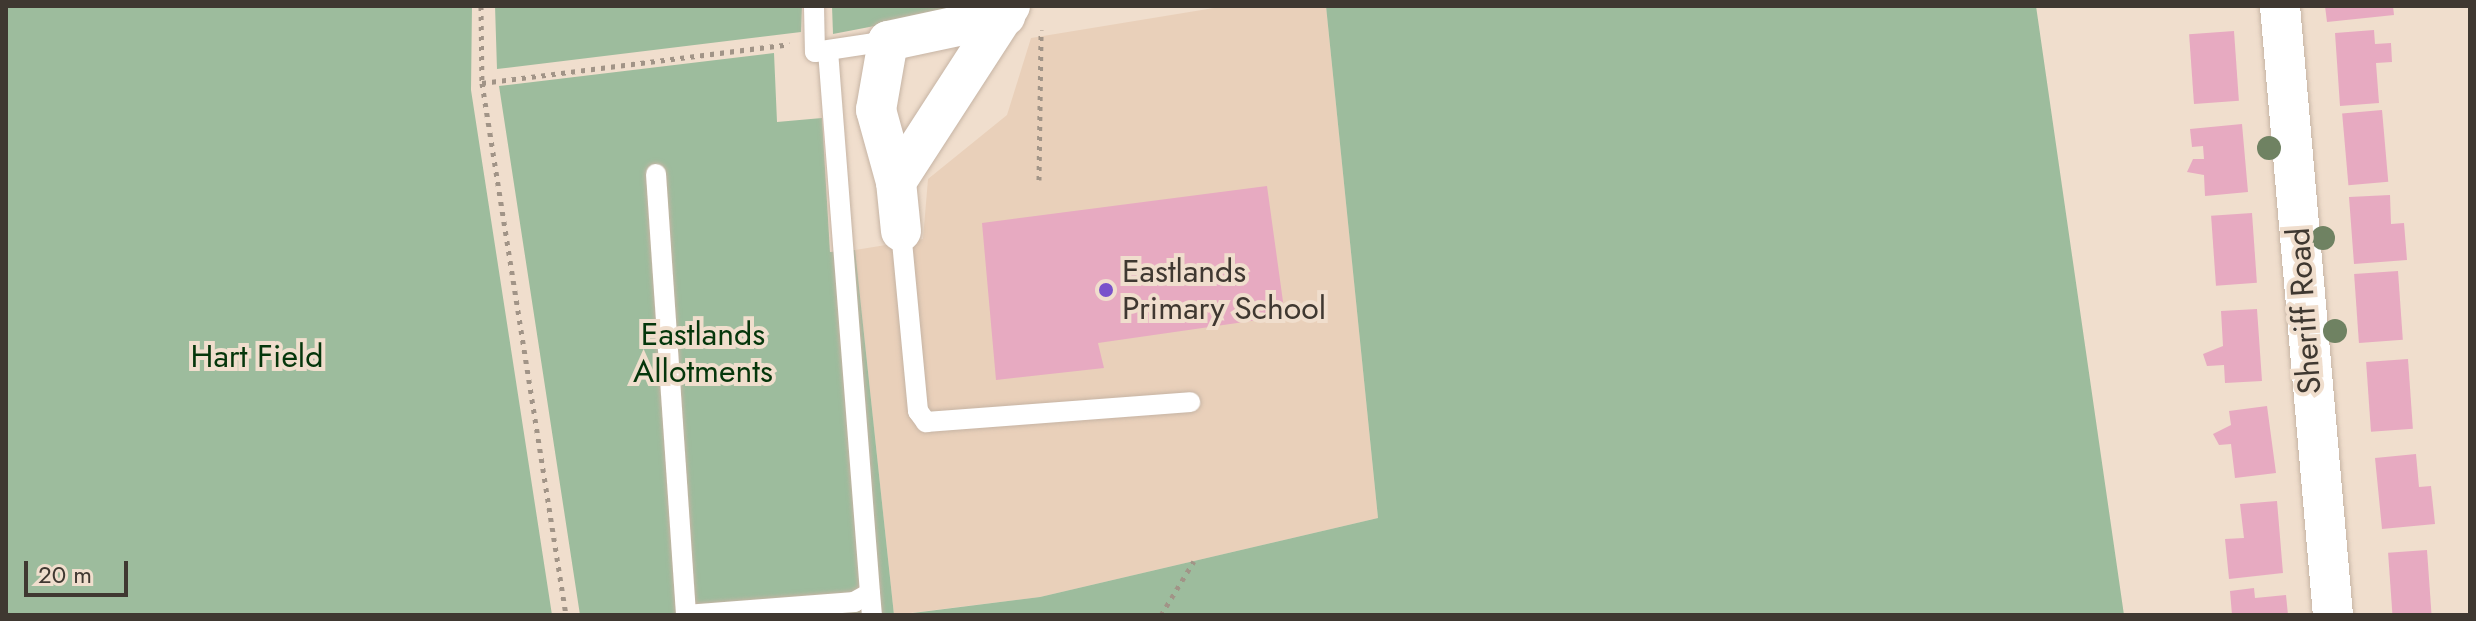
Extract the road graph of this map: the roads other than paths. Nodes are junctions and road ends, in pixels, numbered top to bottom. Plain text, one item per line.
1 (814, 6) edge
2 (2280, 6) edge
3 (1019, 15) edge
4 (888, 41) junction
5 (821, 46) junction
6 (656, 174) dead end
7 (896, 182) junction
8 (901, 231) joint
9 (1190, 402) dead end
10 (870, 593) junction
11 (717, 614) edge
12 (872, 615) edge
13 (2333, 615) edge

1 - 5 lane
2 - 13 street, Sheriff Road
3 - 4 street
3 - 7 street
4 - 5 lane
4 - 7 street
5 - 10 lane
6 - 11 lane
7 - 8 street
8 - 9 lane
10 - 11 lane
10 - 12 lane

